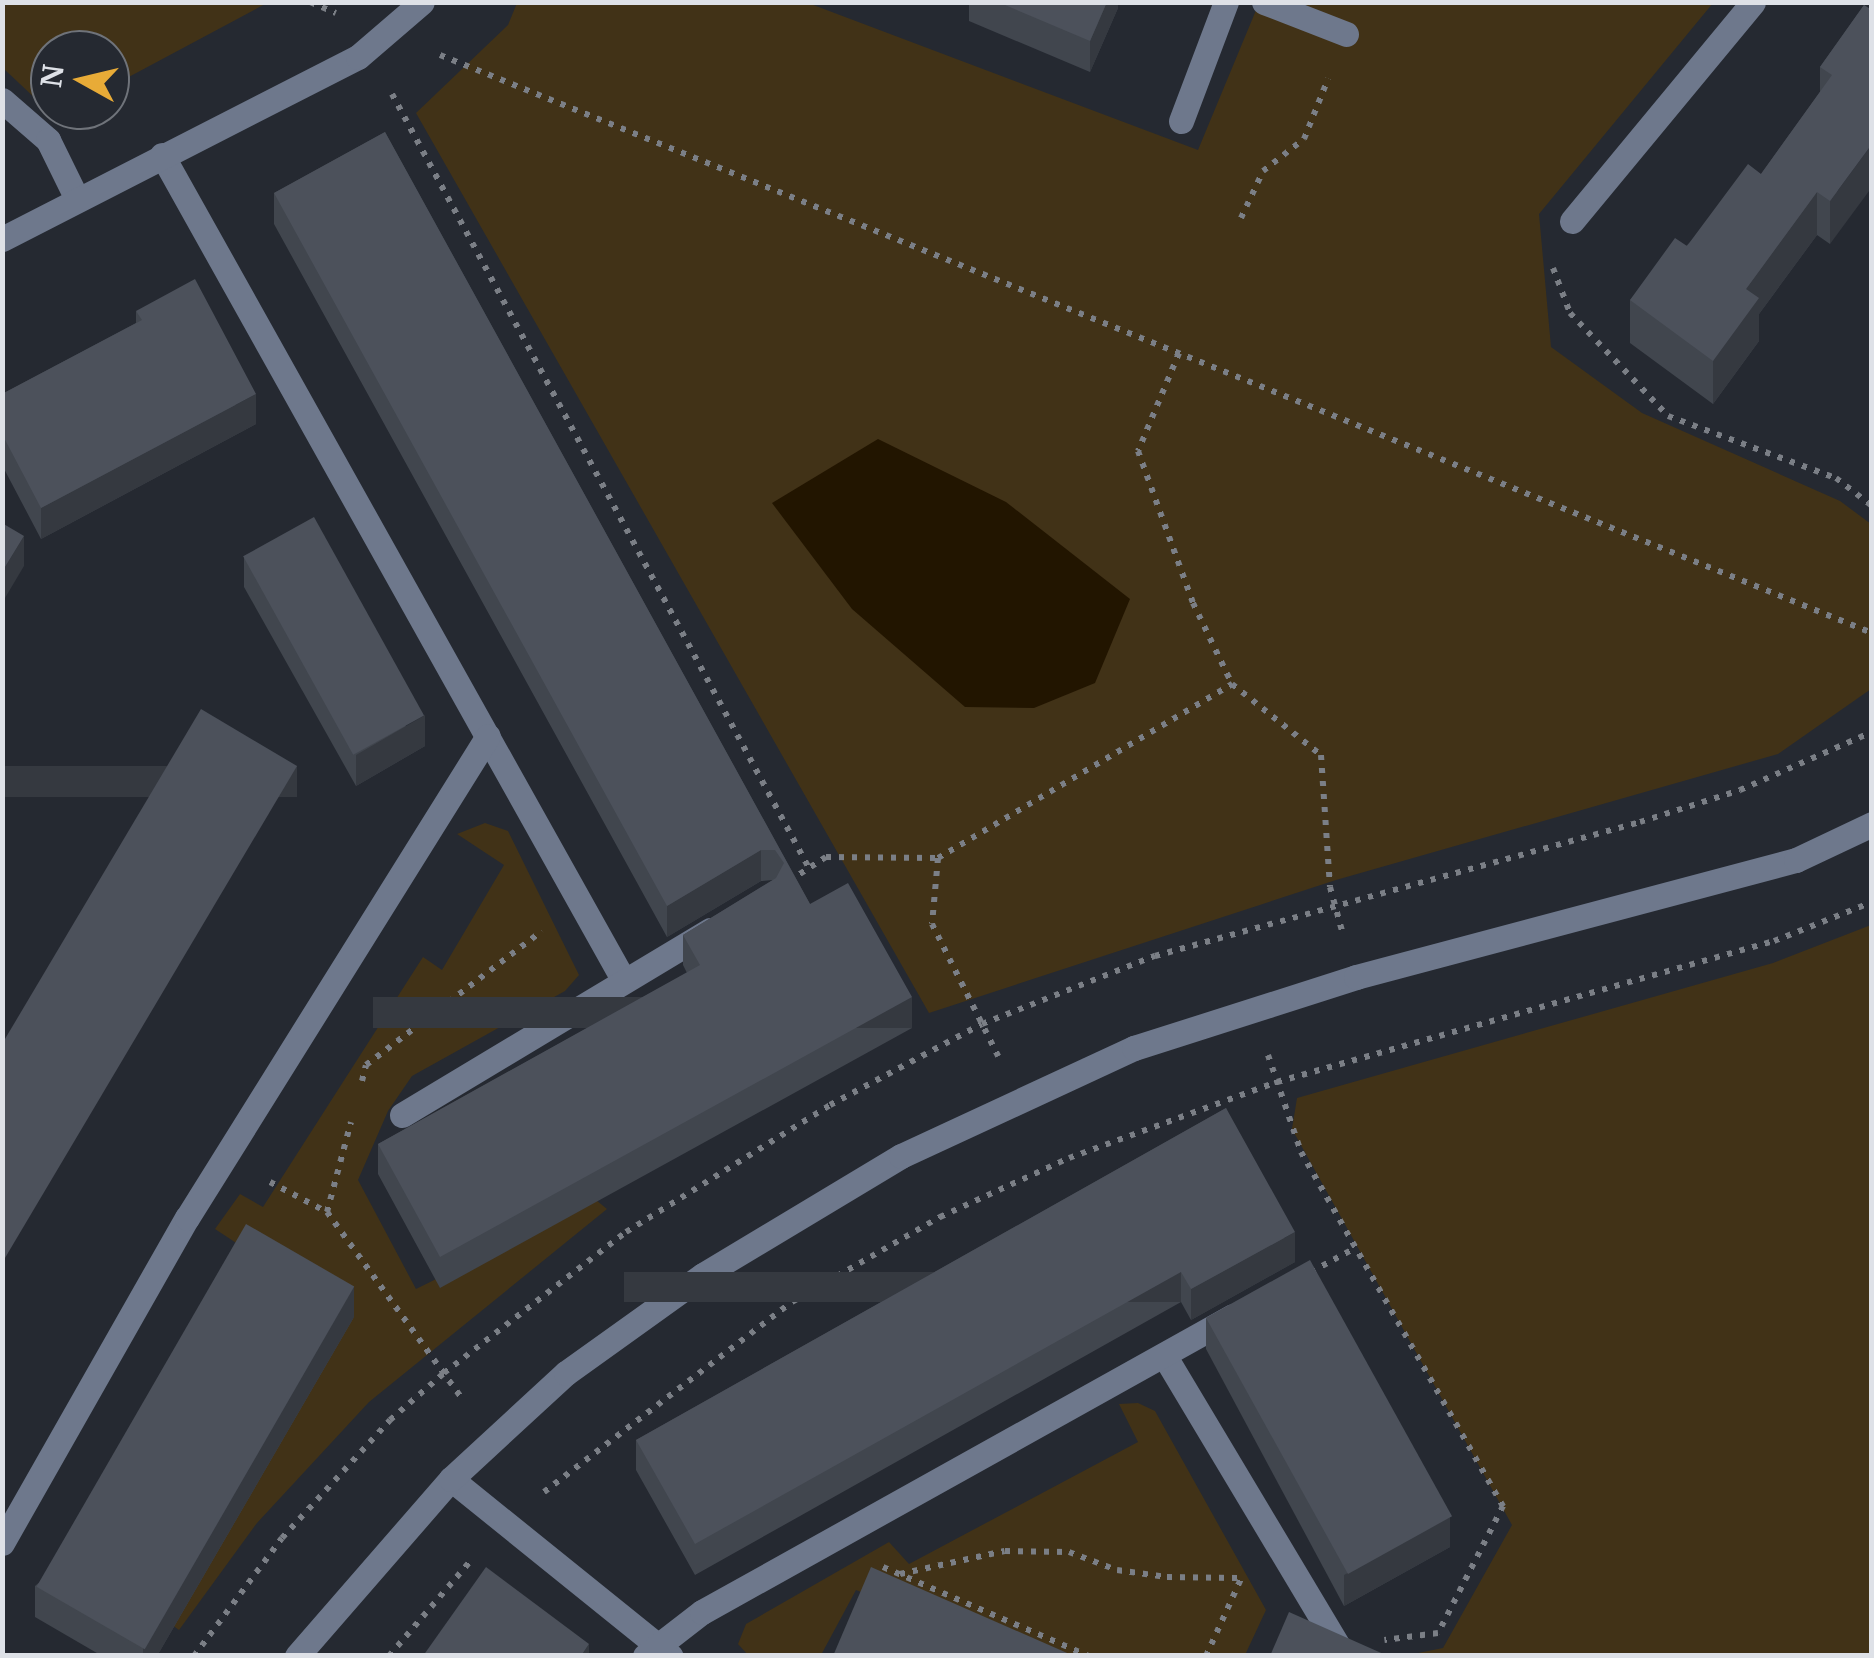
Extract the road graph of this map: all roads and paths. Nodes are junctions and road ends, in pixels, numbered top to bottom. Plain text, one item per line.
1 (310, 2) edge
2 (422, 2) edge
3 (1226, 2) edge
4 (1264, 2) edge
5 (1753, 2) edge
6 (389, 34) junction
7 (1346, 34) joint
8 (405, 77) dead end
9 (2, 100) edge
10 (1181, 121) dead end
11 (162, 155) junction
12 (77, 199) junction
13 (1241, 218) dead end
14 (1572, 221) joint
15 (2, 239) edge
16 (1178, 353) junction
17 (1872, 506) edge
18 (1872, 632) edge
19 (1232, 684) junction
20 (488, 736) junction
21 (1872, 824) edge
22 (938, 858) junction
23 (809, 868) junction
24 (768, 895) joint
25 (1872, 902) edge
26 (1356, 977) junction
27 (624, 981) junction
28 (1254, 1010) junction
29 (1277, 1082) junction
30 (1018, 1098) junction
31 (402, 1115) dead end
32 (225, 1158) junction
33 (1355, 1248) junction
34 (1302, 1278) joint
35 (1164, 1354) junction
36 (492, 1440) junction
37 (451, 1479) junction
38 (505, 1523) junction
39 (827, 1542) junction
40 (2, 1543) edge
41 (1284, 1556) junction
42 (900, 1574) junction
43 (1241, 1578) junction
44 (1338, 1646) joint
45 (656, 1651) edge
46 (297, 1656) edge
47 (389, 1656) edge
48 (1089, 1656) edge
49 (1206, 1656) edge

1 - 6 path
2 - 6 street
3 - 10 street
4 - 7 street
5 - 14 street
6 - 11 street
6 - 16 path
7 - 13 path
8 - 23 path
9 - 12 street
11 - 12 street
11 - 20 street
12 - 15 street
14 - 17 path
16 - 18 path
16 - 19 path
19 - 22 path
19 - 26 path
20 - 27 street
20 - 32 street
21 - 26 street
22 - 23 path
22 - 30 path
23 - 24 path
24 - 27 street
25 - 29 path
26 - 28 street
27 - 31 street
28 - 29 path
28 - 30 street
29 - 33 path
29 - 38 path
30 - 36 street
32 - 36 path
32 - 40 street
33 - 34 path
33 - 44 path
34 - 35 street
35 - 39 street
35 - 41 street
36 - 37 street
37 - 38 street
37 - 46 street
38 - 45 street
38 - 47 path
39 - 42 path
39 - 45 street
41 - 43 path
41 - 44 street
42 - 43 path
42 - 48 path
43 - 49 path

